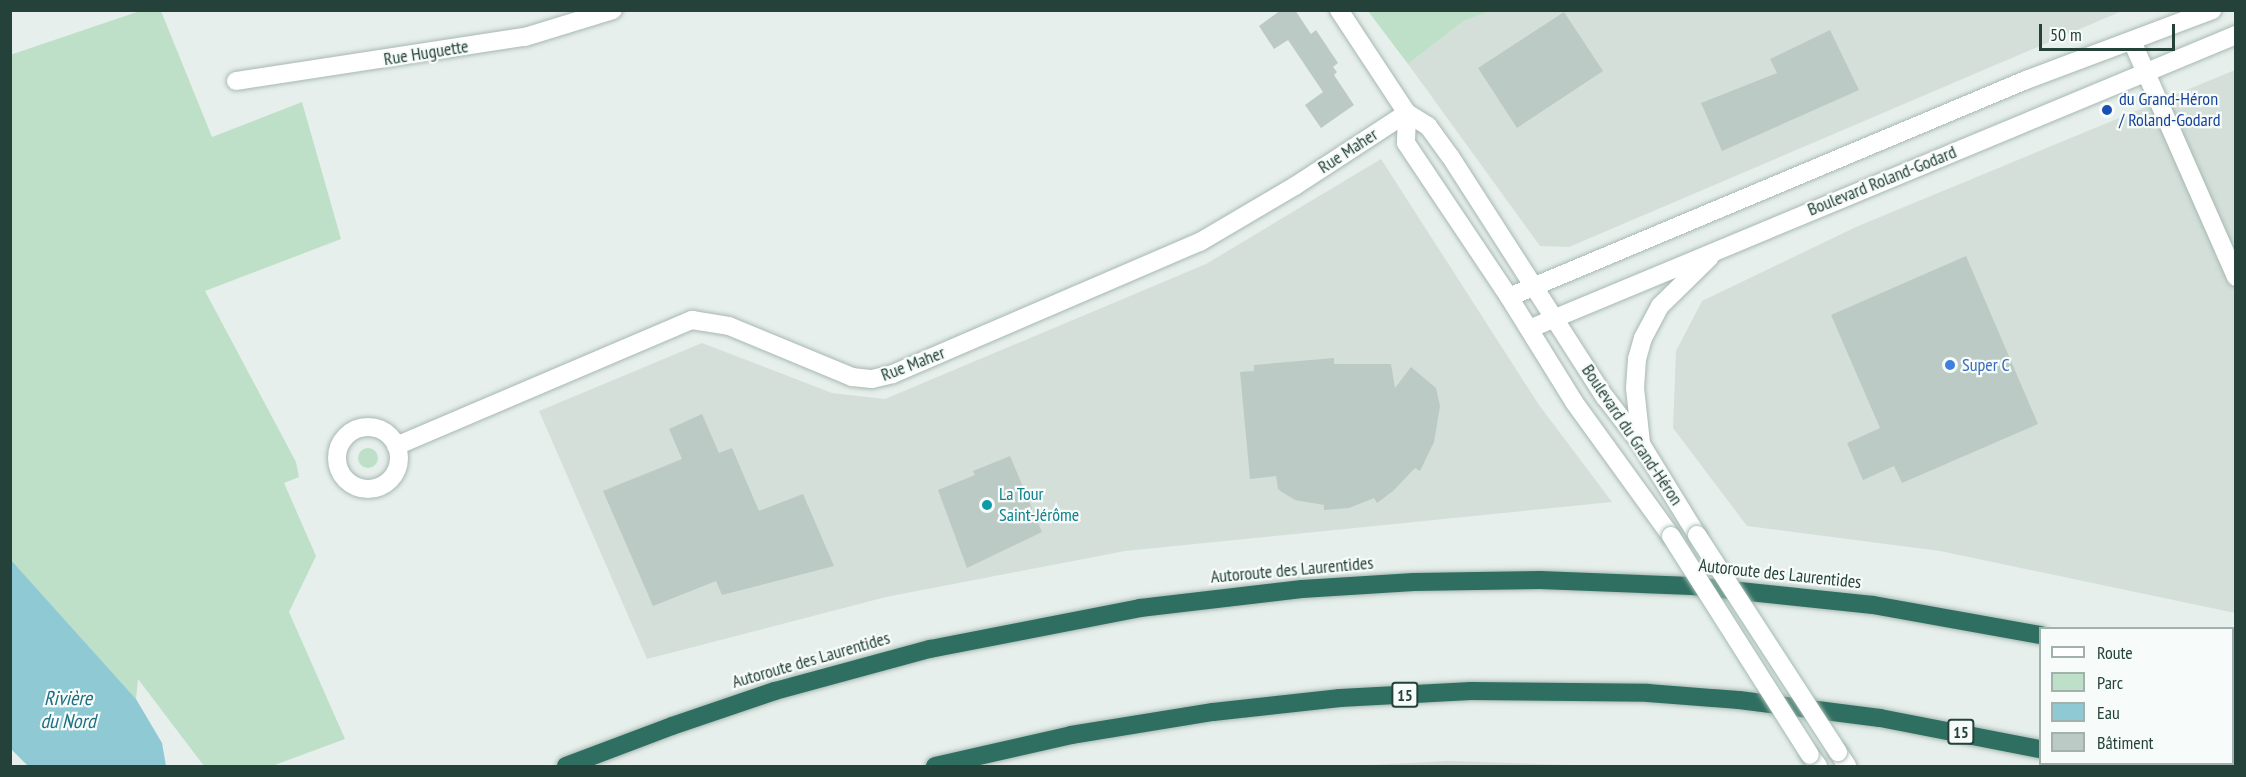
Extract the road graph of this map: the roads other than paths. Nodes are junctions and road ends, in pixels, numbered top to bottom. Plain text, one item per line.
1 (614, 10) edge
2 (1339, 10) edge
3 (2212, 10) edge
4 (2235, 35) edge
5 (2132, 41) junction
6 (2146, 72) junction
7 (236, 81) dead end
8 (1407, 113) junction
9 (1718, 249) junction
10 (2235, 277) edge
11 (1535, 286) junction
12 (1509, 297) junction
13 (1554, 317) junction
14 (1529, 328) junction
15 (1641, 444) junction
16 (396, 446) dead end
17 (2039, 635) edge
18 (2039, 749) edge
19 (1843, 759) edge
20 (1814, 761) edge
21 (566, 766) edge
22 (935, 766) edge

1 - 7 street, Rue Huguette
2 - 8 street, Boulevard du Grand-Héron
3 - 5 street, Boulevard Roland-Godard
4 - 6 street, Boulevard Roland-Godard
5 - 6 street
5 - 11 street, Boulevard Roland-Godard
6 - 9 street, Boulevard Roland-Godard
6 - 10 street
8 - 11 street, Boulevard du Grand-Héron
8 - 12 street, Boulevard du Grand-Héron
8 - 16 street, Rue Maher
9 - 13 street, Boulevard Roland-Godard
9 - 15 street
11 - 12 street, Boulevard Roland-Godard
11 - 13 street, Boulevard du Grand-Héron
12 - 14 street, Boulevard du Grand-Héron
13 - 14 street, Boulevard Roland-Godard
13 - 15 street, Boulevard du Grand-Héron
14 - 20 street, Boulevard du Grand-Héron, bridge
15 - 19 street, Boulevard du Grand-Héron, bridge
17 - 21 highway, Autoroute des Laurentides
18 - 22 highway, 15

